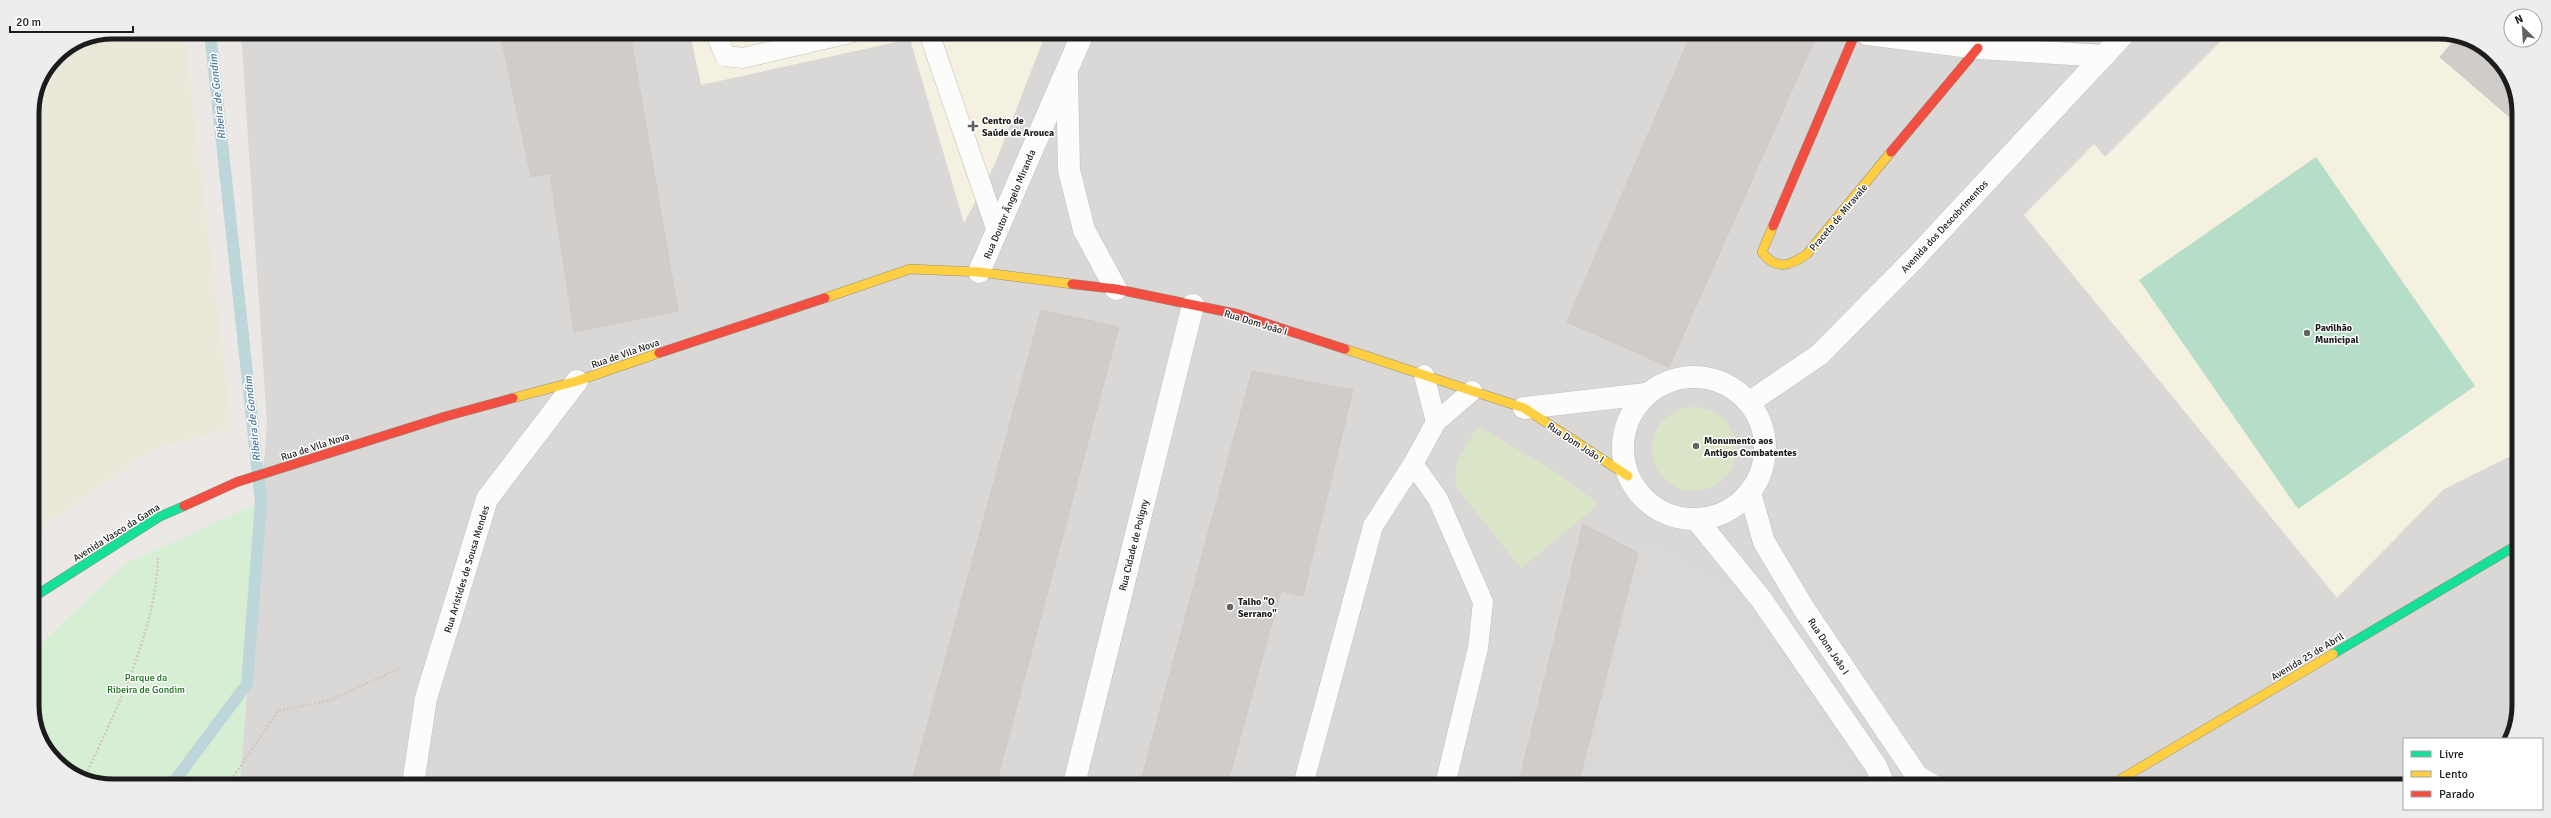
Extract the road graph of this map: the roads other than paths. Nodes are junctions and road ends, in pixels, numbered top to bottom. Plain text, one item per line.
1 (718, 39) edge
2 (824, 39) edge
3 (931, 39) edge
4 (1080, 39) edge
5 (1853, 39) edge
6 (1907, 39) edge
7 (2119, 39) edge
8 (1978, 48) junction
9 (2104, 56) junction
10 (1067, 70) junction
11 (997, 231) junction
12 (979, 272) junction
13 (1116, 289) junction
14 (1193, 305) junction
15 (1424, 376) junction
16 (577, 381) junction
17 (1472, 391) junction
18 (1646, 394) junction
19 (1750, 402) junction
20 (1524, 408) junction
21 (1436, 422) junction
22 (1413, 464) junction
23 (1628, 476) junction
24 (237, 482) joint
25 (1750, 493) junction
26 (1696, 520) junction
27 (2512, 547) edge
28 (39, 594) edge
29 (414, 779) edge
30 (1075, 779) edge
31 (1305, 779) edge
32 (1446, 779) edge
33 (1881, 779) edge
34 (1923, 779) edge
35 (2121, 779) edge

1 - 2 lane
3 - 11 lane
4 - 10 street, Rua Doutor Ângelo Miranda
5 - 8 street, Praceta de Miravale
6 - 8 street
7 - 9 street, Avenida dos Descobrimentos
8 - 9 street
9 - 19 street, Avenida dos Descobrimentos
10 - 11 street, Rua Doutor Ângelo Miranda
10 - 13 street, Rua Doutor Ângelo Miranda
11 - 12 street, Rua Doutor Ângelo Miranda
12 - 13 street, Rua Dom João I
12 - 16 street, Rua de Vila Nova
13 - 14 street, Rua Dom João I
14 - 15 street, Rua Dom João I
14 - 30 street, Rua Cidade de Poligny
15 - 17 street, Rua Dom João I
15 - 21 lane
16 - 24 street, Rua de Vila Nova
16 - 29 street, Rua Aristides de Sousa Mendes
17 - 20 street, Rua Dom João I
17 - 21 lane
18 - 19 street, Rua Dom João I
18 - 20 street, Rua Dom João I
18 - 23 street, Rua Dom João I
19 - 25 street, Rua Dom João I
20 - 23 street, Rua Dom João I
21 - 22 lane
22 - 31 lane
22 - 32 lane
23 - 26 street, Rua Dom João I
24 - 28 street, Avenida Vasco da Gama
25 - 26 street, Rua Dom João I
25 - 34 street, Rua Dom João I
26 - 33 street
27 - 35 street, Avenida 25 de Abril

